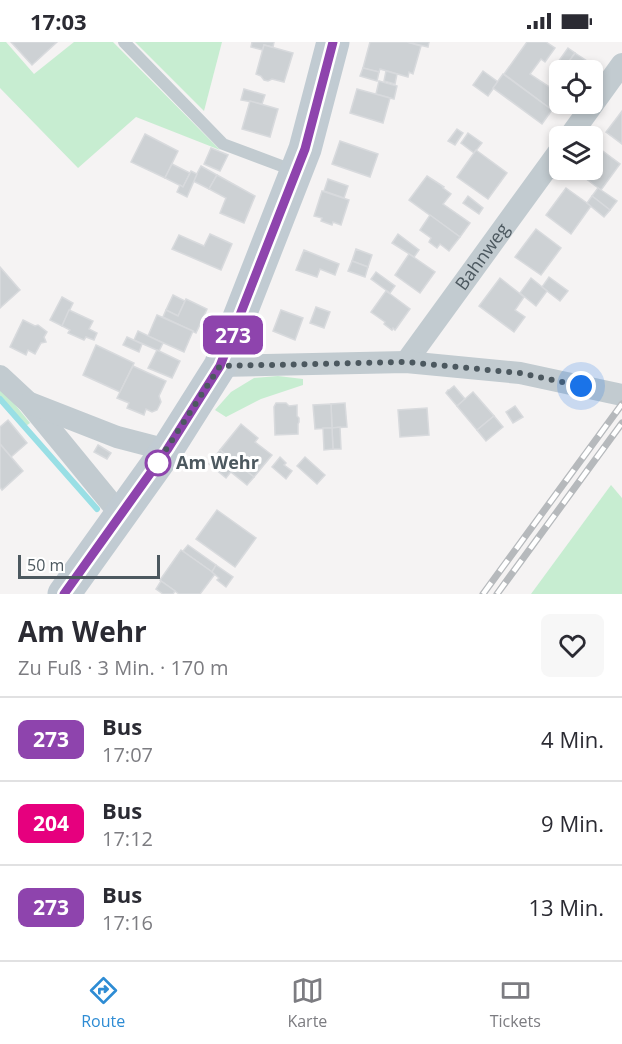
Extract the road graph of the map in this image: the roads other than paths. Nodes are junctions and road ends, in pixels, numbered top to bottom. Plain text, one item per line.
1 (124, 42) edge
2 (333, 42) edge
3 (622, 64) edge
4 (577, 126) edge
5 (549, 165) edge
6 (296, 171) junction
7 (406, 362) junction
8 (220, 366) junction
9 (0, 376) edge
10 (622, 395) edge
11 (29, 403) junction
12 (167, 450) junction
13 (120, 514) junction
14 (64, 594) edge

1 - 6 lane
2 - 6 street
3 - 4 street
5 - 7 street, Bahnweg
6 - 8 street
7 - 8 street
7 - 10 street
8 - 12 street
9 - 11 street
11 - 12 street
11 - 13 street
12 - 13 street
13 - 14 street

